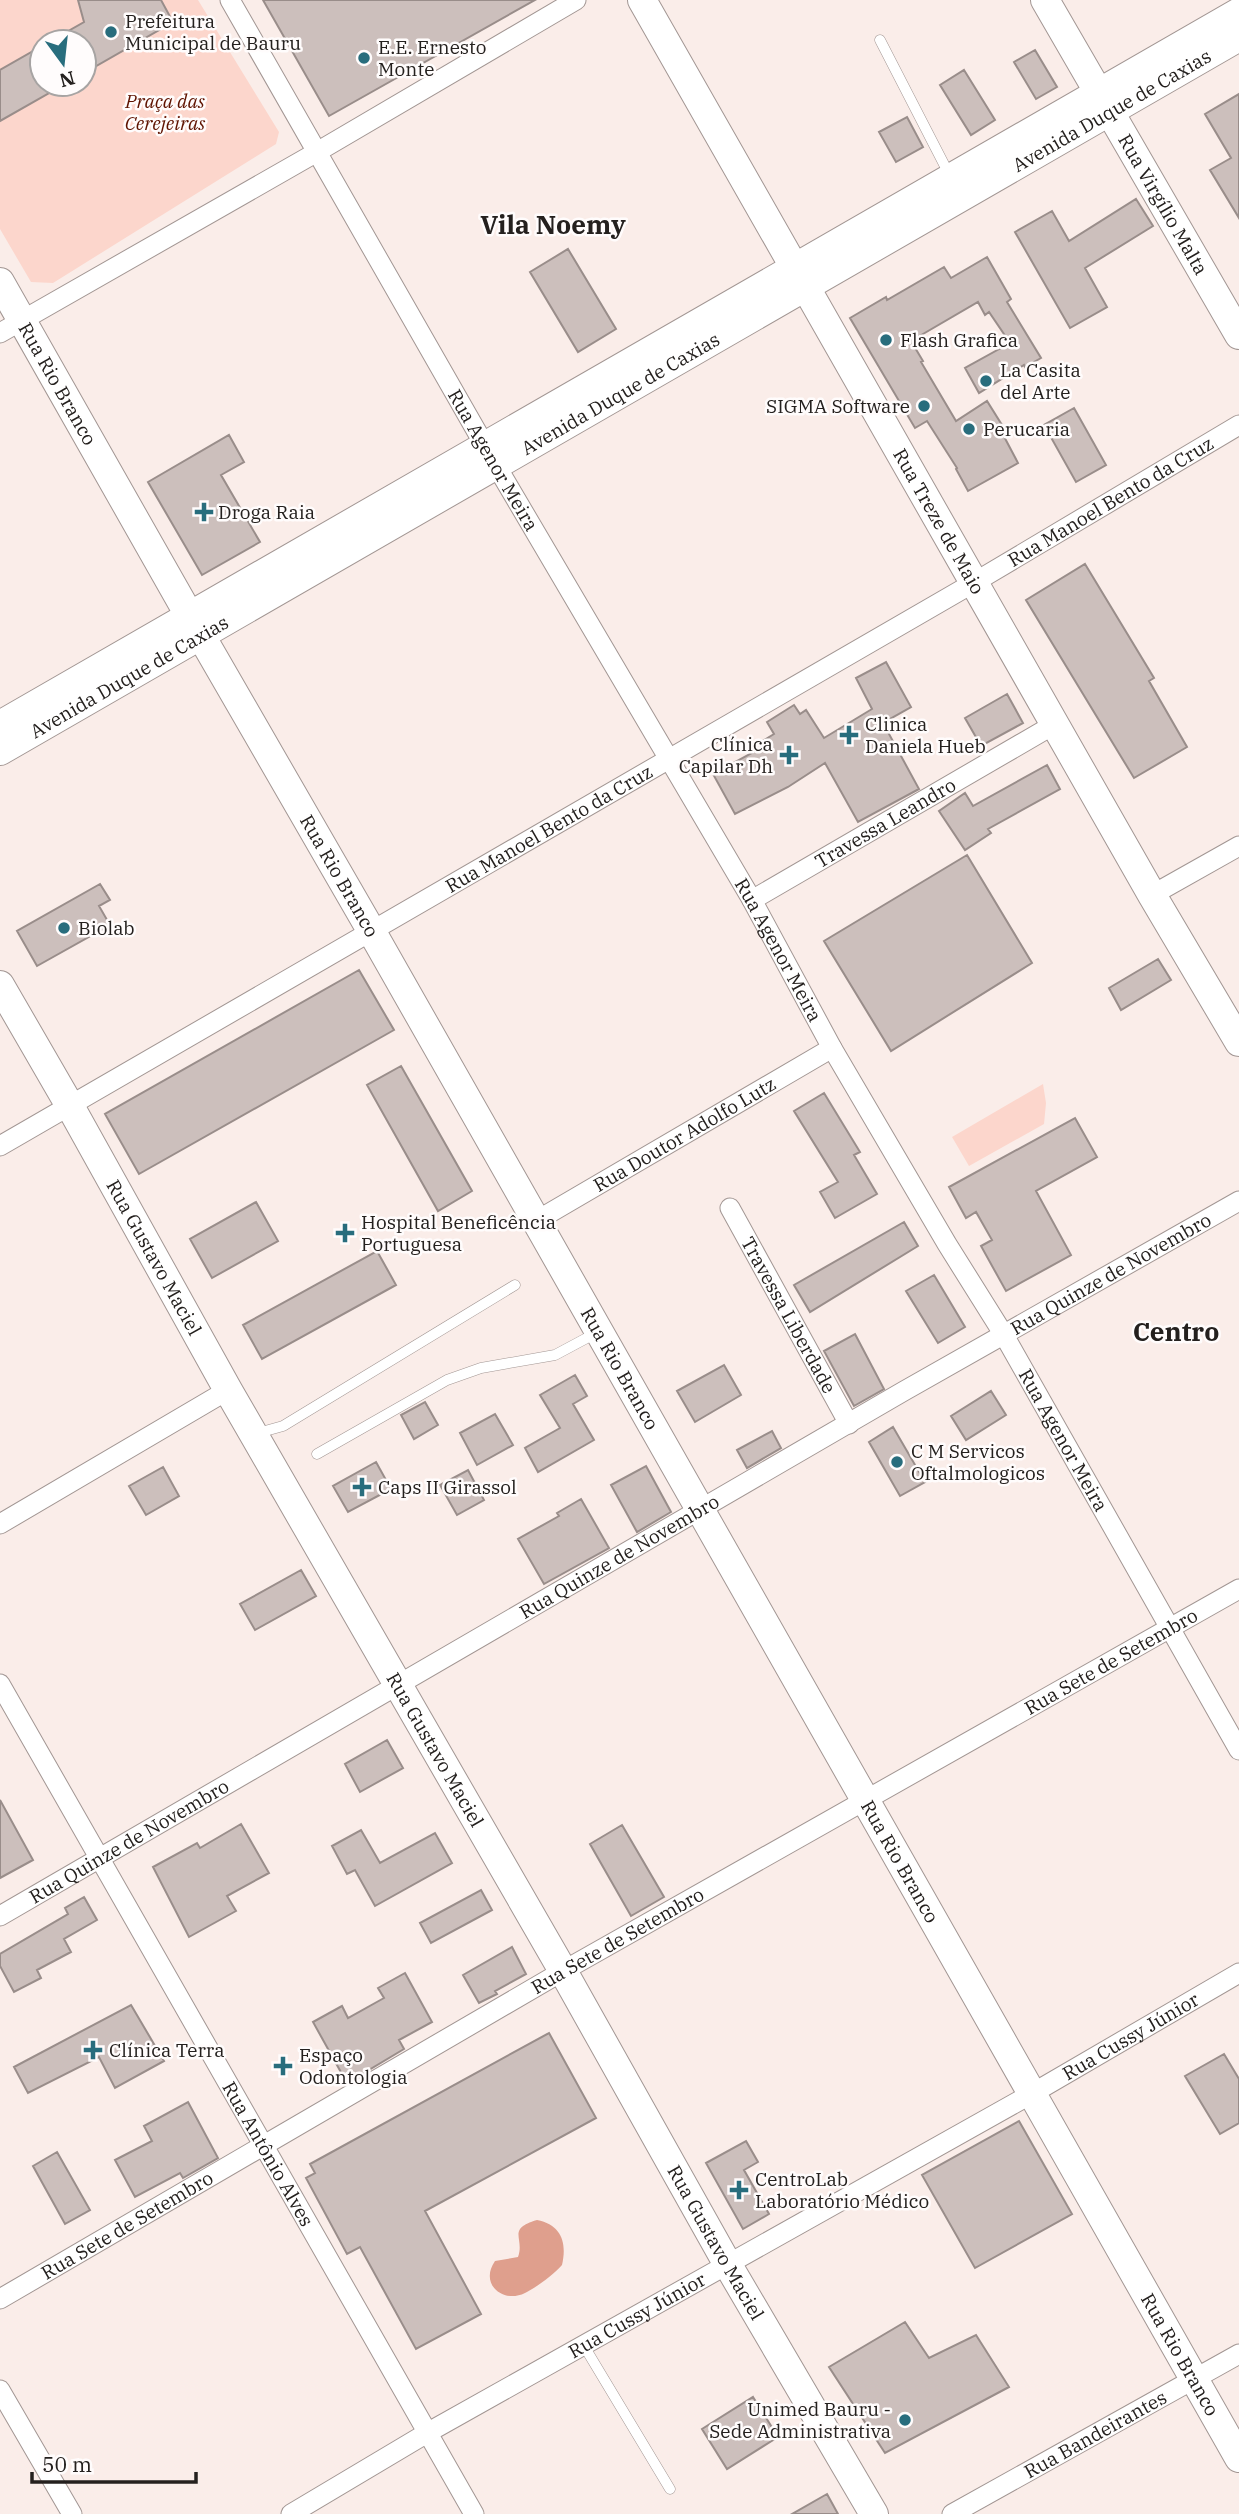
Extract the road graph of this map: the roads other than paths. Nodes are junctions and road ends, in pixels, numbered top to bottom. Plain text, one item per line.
1 (230, 0) edge
2 (576, 0) edge
3 (642, 0) edge
4 (1045, 0) edge
5 (1239, 12) edge
6 (1239, 37) edge
7 (880, 40) dead end
8 (1104, 103) junction
9 (317, 152) junction
10 (951, 178) junction
11 (799, 278) junction
12 (0, 282) edge
13 (11, 327) edge
14 (1239, 335) edge
15 (1239, 425) edge
16 (491, 457) junction
17 (975, 582) junction
18 (195, 626) junction
19 (1055, 724) junction
20 (0, 725) edge
21 (0, 751) edge
22 (670, 759) junction
23 (1239, 846) edge
24 (1152, 895) junction
25 (752, 900) junction
26 (372, 932) junction
27 (0, 985) edge
28 (1239, 1042) edge
29 (832, 1048) junction
30 (70, 1106) junction
31 (0, 1146) edge
32 (1239, 1201) edge
33 (730, 1208) dead end
34 (536, 1221) junction
35 (515, 1285) dead end
36 (598, 1332) junction
37 (1004, 1335) junction
38 (228, 1390) junction
39 (849, 1424) junction
40 (254, 1434) junction
41 (317, 1454) dead end
42 (699, 1510) junction
43 (0, 1524) edge
44 (1239, 1589) edge
45 (1170, 1629) junction
46 (0, 1684) edge
47 (398, 1684) junction
48 (1239, 1750) edge
49 (865, 1801) junction
50 (100, 1857) junction
51 (0, 1916) edge
52 (563, 1971) junction
53 (1239, 1973) edge
54 (1033, 2093) junction
55 (265, 2146) junction
56 (728, 2265) junction
57 (0, 2299) edge
58 (584, 2346) junction
59 (1239, 2354) edge
60 (1194, 2380) junction
61 (0, 2390) edge
62 (427, 2433) junction
63 (1239, 2458) edge
64 (670, 2489) dead end
65 (70, 2513) edge
66 (291, 2514) edge
67 (474, 2514) edge
68 (874, 2514) edge
69 (952, 2514) edge

1 - 9 street
2 - 9 street
3 - 11 street, Rua Treze de Maio
4 - 8 street, Rua Virgílio Malta
5 - 8 street, Avenida Duque de Caxias
6 - 8 street, Avenida Duque de Caxias
7 - 10 lane
8 - 10 street, Avenida Duque de Caxias
8 - 11 street, Avenida Duque de Caxias
8 - 14 street, Rua Virgílio Malta
9 - 13 street
9 - 16 street, Rua Agenor Meira
10 - 11 street, Avenida Duque de Caxias
11 - 16 street, Avenida Duque de Caxias
11 - 17 street, Rua Treze de Maio
12 - 13 street, Rua Rio Branco
13 - 18 street, Rua Rio Branco
15 - 17 street, Rua Manoel Bento da Cruz
16 - 18 street, Avenida Duque de Caxias
16 - 22 street, Rua Agenor Meira
17 - 19 street, Rua Treze de Maio
17 - 22 street, Rua Manoel Bento da Cruz
18 - 20 street, Avenida Duque de Caxias
18 - 21 street, Avenida Duque de Caxias
18 - 26 street, Rua Rio Branco
19 - 24 street, Rua Treze de Maio
19 - 25 street, Travessa Leandro
22 - 25 street, Rua Agenor Meira
22 - 26 street, Rua Manoel Bento da Cruz
23 - 24 street
24 - 28 street, Rua Treze de Maio
25 - 29 street, Rua Agenor Meira
26 - 30 street, Rua Manoel Bento da Cruz
26 - 34 street, Rua Rio Branco
27 - 30 street, Rua Gustavo Maciel
29 - 34 street, Rua Doutor Adolfo Lutz
29 - 37 street, Rua Agenor Meira
30 - 31 street, Rua Manoel Bento da Cruz
30 - 38 street, Rua Gustavo Maciel
32 - 37 street, Rua Quinze de Novembro
33 - 39 street, Travessa Liberdade
34 - 36 street, Rua Rio Branco
35 - 40 lane
36 - 41 lane
36 - 42 street, Rua Rio Branco
37 - 39 street, Rua Quinze de Novembro
37 - 45 street, Rua Agenor Meira
38 - 40 street, Rua Gustavo Maciel
38 - 43 street
39 - 42 street, Rua Quinze de Novembro
40 - 47 street, Rua Gustavo Maciel
42 - 47 street, Rua Quinze de Novembro
42 - 49 street, Rua Rio Branco
44 - 45 street, Rua Sete de Setembro
45 - 48 street, Rua Agenor Meira
45 - 49 street, Rua Sete de Setembro
46 - 50 street, Rua Antônio Alves
47 - 50 street, Rua Quinze de Novembro
47 - 52 street, Rua Gustavo Maciel
49 - 52 street, Rua Sete de Setembro
49 - 54 street, Rua Rio Branco
50 - 51 street, Rua Quinze de Novembro
50 - 55 street, Rua Antônio Alves
52 - 55 street, Rua Sete de Setembro
52 - 56 street, Rua Gustavo Maciel
53 - 54 street, Rua Cussy Júnior
54 - 56 street, Rua Cussy Júnior
54 - 60 street, Rua Rio Branco
55 - 57 street, Rua Sete de Setembro
55 - 62 street, Rua Antônio Alves
56 - 58 street, Rua Cussy Júnior
56 - 68 street, Rua Gustavo Maciel
58 - 62 street, Rua Cussy Júnior
58 - 64 lane
59 - 60 street, Rua Bandeirantes
60 - 63 street, Rua Rio Branco
60 - 69 street, Rua Bandeirantes
61 - 65 street
62 - 66 street, Rua Cussy Júnior
62 - 67 street, Rua Antônio Alves

